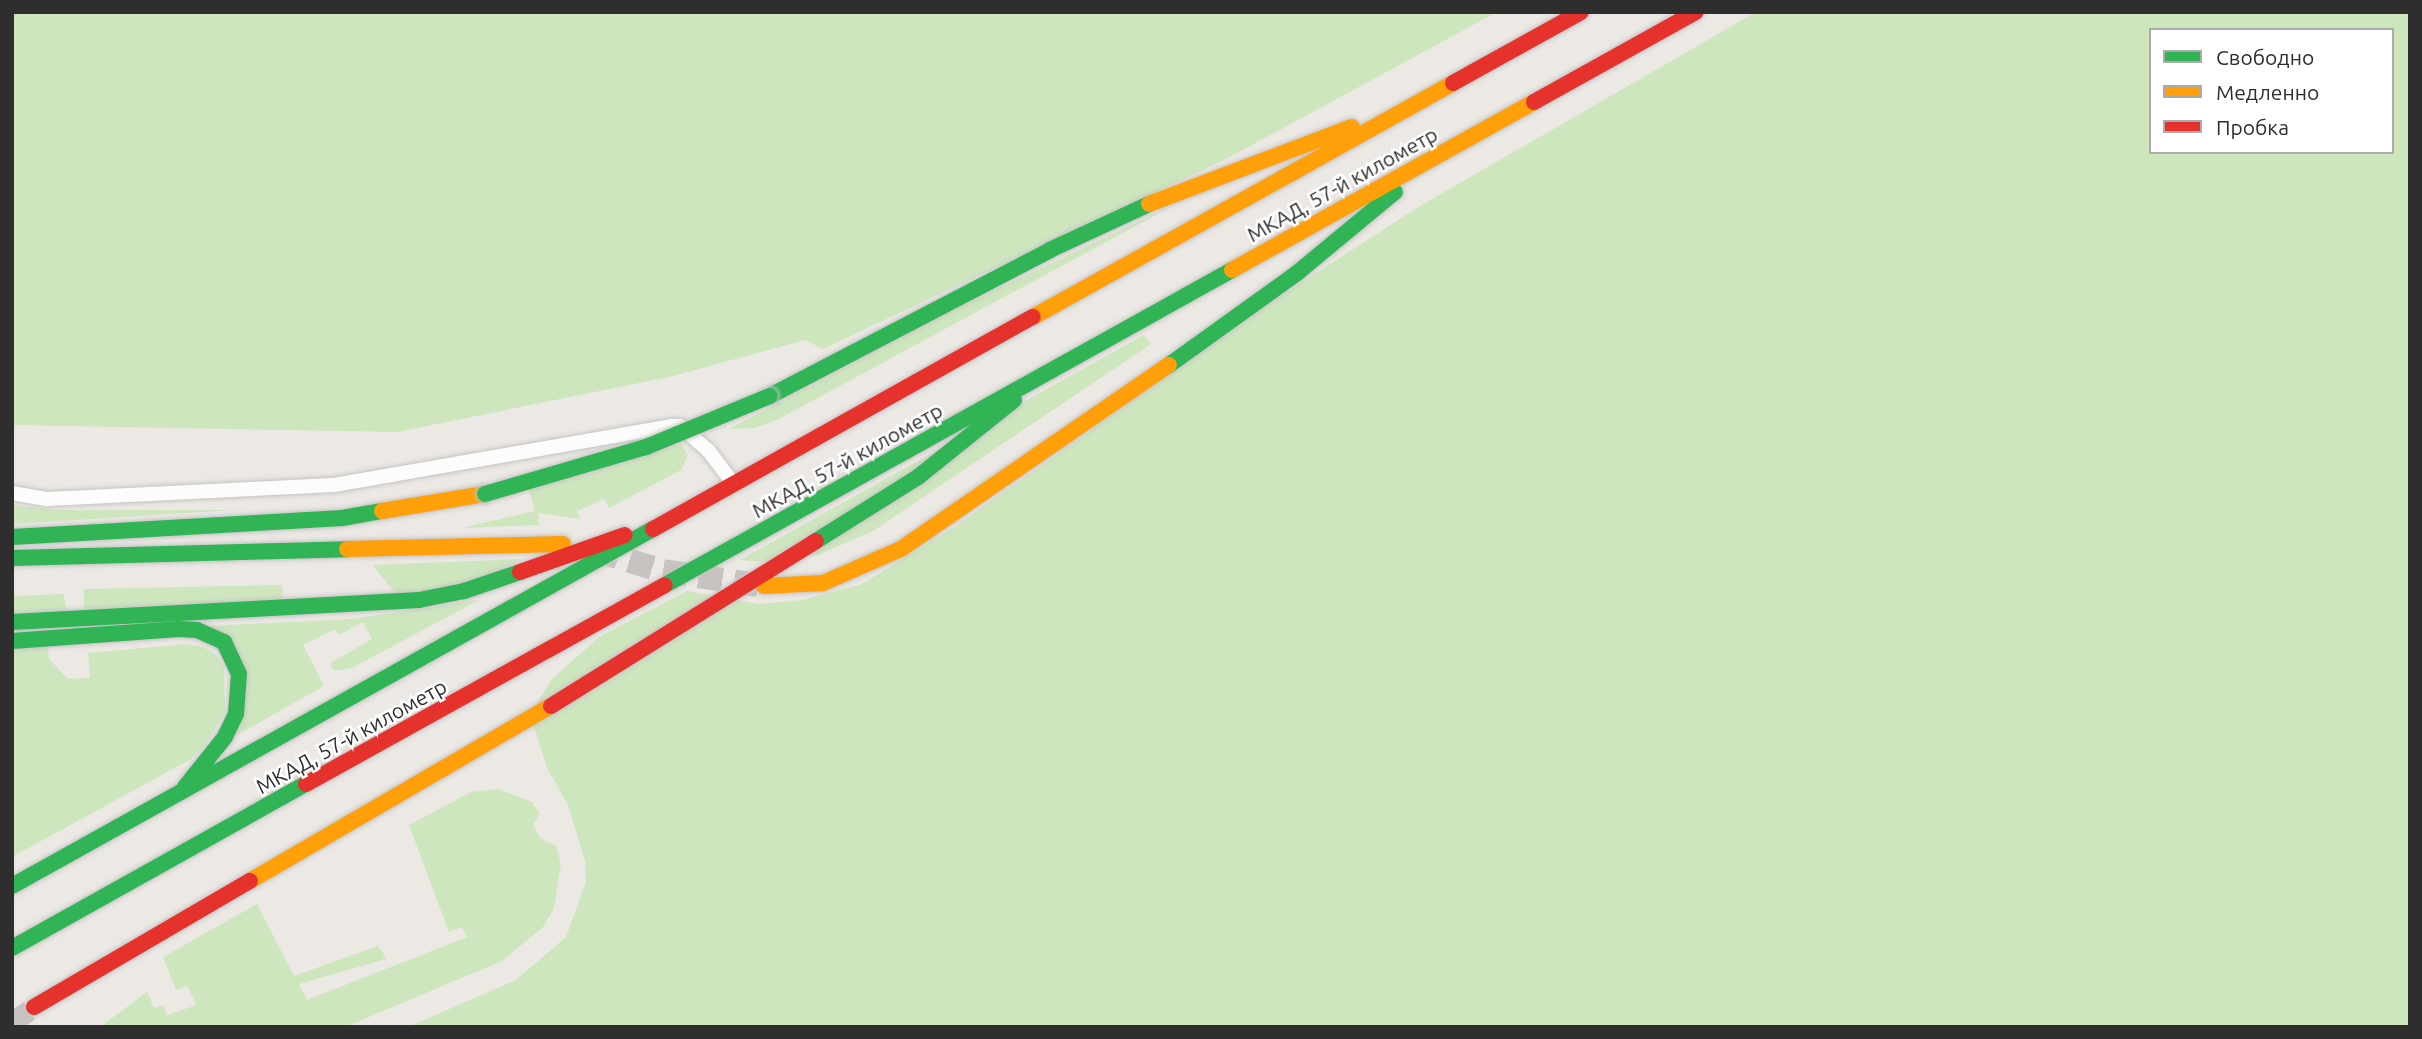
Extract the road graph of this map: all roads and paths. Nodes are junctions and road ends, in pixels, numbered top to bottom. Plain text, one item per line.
1 (1581, 12) edge
2 (1696, 12) edge
3 (1409, 108) junction
4 (1444, 152) junction
5 (1049, 372) junction
6 (733, 483) junction
7 (12, 493) edge
8 (669, 519) junction
9 (12, 537) edge
10 (564, 544) dead end
11 (12, 558) edge
12 (764, 586) tunnel mouth
13 (12, 622) edge
14 (12, 641) edge
15 (180, 793) junction
16 (12, 886) edge
17 (15, 946) edge
18 (34, 1007) tunnel mouth

1 - 3 main road, МКАД, 57-й километр
2 - 4 main road, МКАД, 57-й километр
3 - 6 main road, МКАД, 57-й километр
3 - 9 main road, bridge
4 - 5 main road, МКАД, 57-й километр
4 - 12 main road
5 - 17 main road, МКАД, 57-й километр
5 - 18 main road
6 - 7 street
6 - 8 main road, МКАД, 57-й километр
8 - 13 main road
8 - 15 main road, МКАД, 57-й километр
10 - 11 main road
14 - 15 main road
15 - 16 main road, МКАД, 57-й километр

